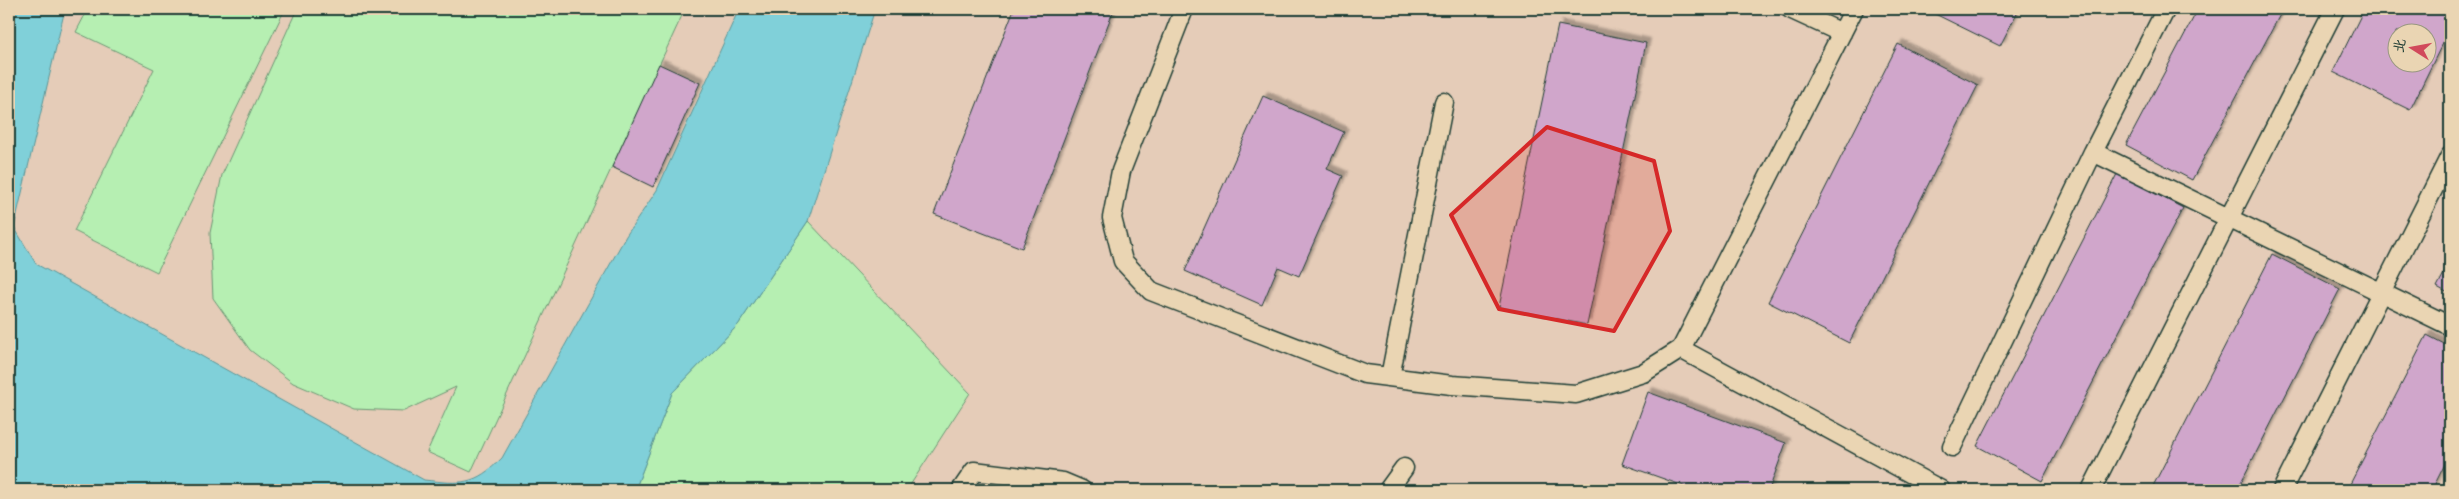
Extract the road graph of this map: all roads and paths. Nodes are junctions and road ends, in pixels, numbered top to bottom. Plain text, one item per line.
1 (1184, 9) edge
2 (1790, 9) edge
3 (1854, 9) edge
4 (2166, 9) edge
5 (2335, 9) edge
6 (1842, 33) junction
7 (1444, 102) dead end
8 (2093, 152) junction
9 (2450, 156) edge
10 (2228, 220) junction
11 (2381, 293) junction
12 (2450, 326) edge
13 (1681, 348) junction
14 (1390, 377) junction
15 (1952, 447) dead end
16 (1404, 468) dead end
17 (961, 490) edge
18 (1082, 490) edge
19 (1388, 490) edge
20 (1941, 490) edge
21 (2091, 490) edge
22 (2282, 490) edge

1 - 14 lane
2 - 6 lane
3 - 6 lane
4 - 8 lane
5 - 10 lane
6 - 13 lane
7 - 14 lane
8 - 10 lane
8 - 15 lane
9 - 11 lane
10 - 11 lane
10 - 21 lane
11 - 12 lane
11 - 22 lane
13 - 14 lane
13 - 20 lane
16 - 19 lane
17 - 18 lane

